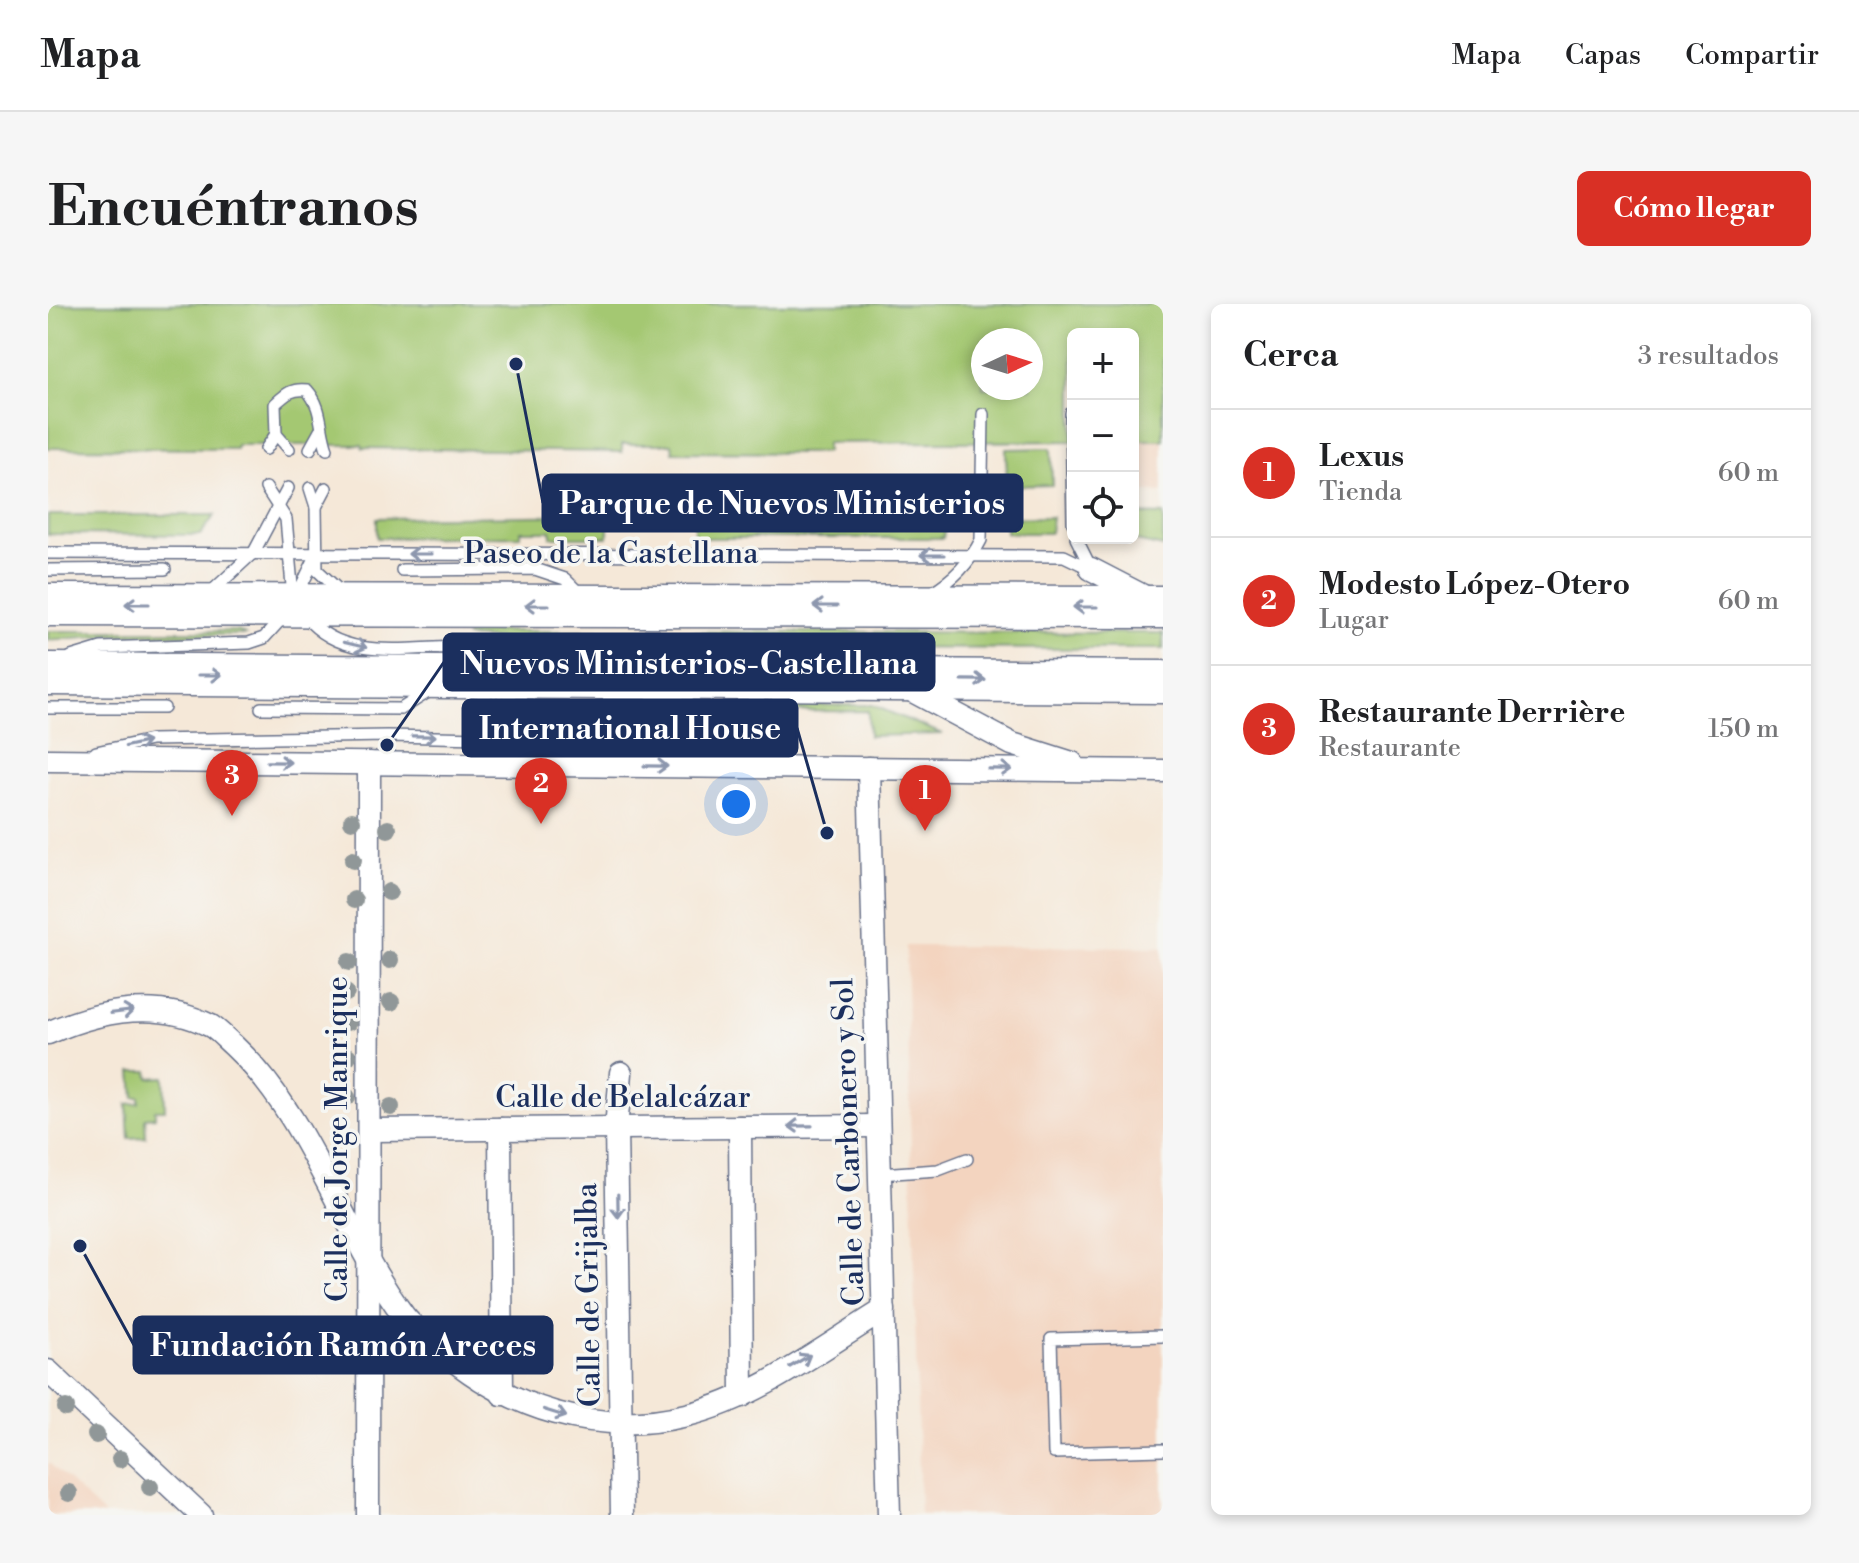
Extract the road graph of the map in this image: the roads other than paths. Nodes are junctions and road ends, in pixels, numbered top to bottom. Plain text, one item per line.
1 (983, 414) dead end
2 (320, 431) junction
3 (276, 434) junction
4 (266, 449) dead end
5 (289, 449) dead end
6 (310, 449) dead end
7 (327, 449) dead end
8 (266, 488) dead end
9 (288, 488) dead end
10 (310, 488) dead end
11 (326, 488) dead end
12 (279, 507) junction
13 (316, 507) junction
14 (1079, 544) edge
15 (254, 552) junction
16 (48, 553) edge
17 (288, 553) junction
18 (317, 554) junction
19 (973, 556) junction
20 (165, 569) dead end
21 (1091, 569) junction
22 (48, 570) edge
23 (402, 570) dead end
24 (294, 602) junction
25 (198, 604) junction
26 (48, 605) edge
27 (355, 605) junction
28 (590, 605) junction
29 (905, 606) junction
30 (1163, 606) edge
31 (48, 664) edge
32 (48, 674) edge
33 (579, 675) junction
34 (451, 676) junction
35 (892, 679) junction
36 (1163, 682) edge
37 (48, 708) edge
38 (164, 708) dead end
39 (261, 708) dead end
40 (54, 760) edge
41 (369, 763) junction
42 (578, 765) junction
43 (869, 768) junction
44 (1096, 770) junction
45 (1163, 771) edge
46 (48, 1033) edge
47 (621, 1073) dead end
48 (878, 1126) junction
49 (740, 1127) junction
50 (616, 1128) junction
51 (500, 1129) junction
52 (369, 1130) junction
53 (967, 1159) dead end
54 (880, 1174) junction
55 (368, 1261) junction
56 (884, 1310) junction
57 (1163, 1336) edge
58 (48, 1371) edge
59 (502, 1394) junction
60 (742, 1396) junction
61 (621, 1423) junction
62 (1163, 1450) edge
63 (201, 1515) edge
64 (368, 1515) edge
65 (622, 1515) edge
66 (889, 1515) edge

1 - 19 lane
2 - 3 lane
2 - 6 lane
2 - 7 lane
3 - 4 lane
3 - 5 lane
8 - 12 lane
9 - 12 lane
10 - 13 lane
11 - 13 lane
12 - 15 lane
12 - 17 lane
13 - 18 lane
14 - 21 lane
15 - 16 lane, Paseo de la Castellana
15 - 17 lane, Paseo de la Castellana
15 - 25 lane
17 - 18 lane, Paseo de la Castellana
17 - 24 lane
19 -> 18 lane, Paseo de la Castellana
18 - 24 lane
18 - 27 lane
19 - 21 lane, Paseo de la Castellana
19 - 29 lane
20 - 22 lane
21 - 30 street, Paseo de la Castellana
23 - 28 lane
24 - 25 highway, Paseo de la Castellana
24 - 27 highway, Paseo de la Castellana
24 - 31 lane
24 -> 33 lane
25 -> 26 highway, Paseo de la Castellana
28 -> 27 highway, Paseo de la Castellana
29 -> 28 highway, Paseo de la Castellana
30 -> 29 highway, Paseo de la Castellana
32 -> 34 highway
33 - 34 highway
33 - 35 highway
34 - 39 lane
35 -> 36 highway
35 - 44 street
37 - 38 lane
40 -> 41 street
40 -> 42 lane
41 - 42 street
41 - 52 street, Calle de Jorge Manrique
42 -> 43 street
43 -> 44 street
43 - 48 street, Calle de Carbonero y Sol
44 - 45 street
46 -> 55 street
47 - 50 street, Calle de Grijalba
48 -> 49 street, Calle de Belalcázar
48 - 54 street, Calle de Carbonero y Sol
49 - 50 street, Calle de Belalcázar
49 - 60 street
50 - 51 street, Calle de Belalcázar
50 -> 61 street, Calle de Grijalba
51 - 52 street, Calle de Belalcázar
51 - 59 street
52 - 55 street, Calle de Jorge Manrique
53 - 54 lane
54 - 56 street, Calle de Carbonero y Sol
55 - 59 street
55 - 64 street, Calle de Jorge Manrique
60 -> 56 street
56 - 66 street, Calle de Carbonero y Sol
57 - 62 lane
58 - 63 street
59 -> 61 street
60 - 61 street
61 - 65 street, Calle de Grijalba

